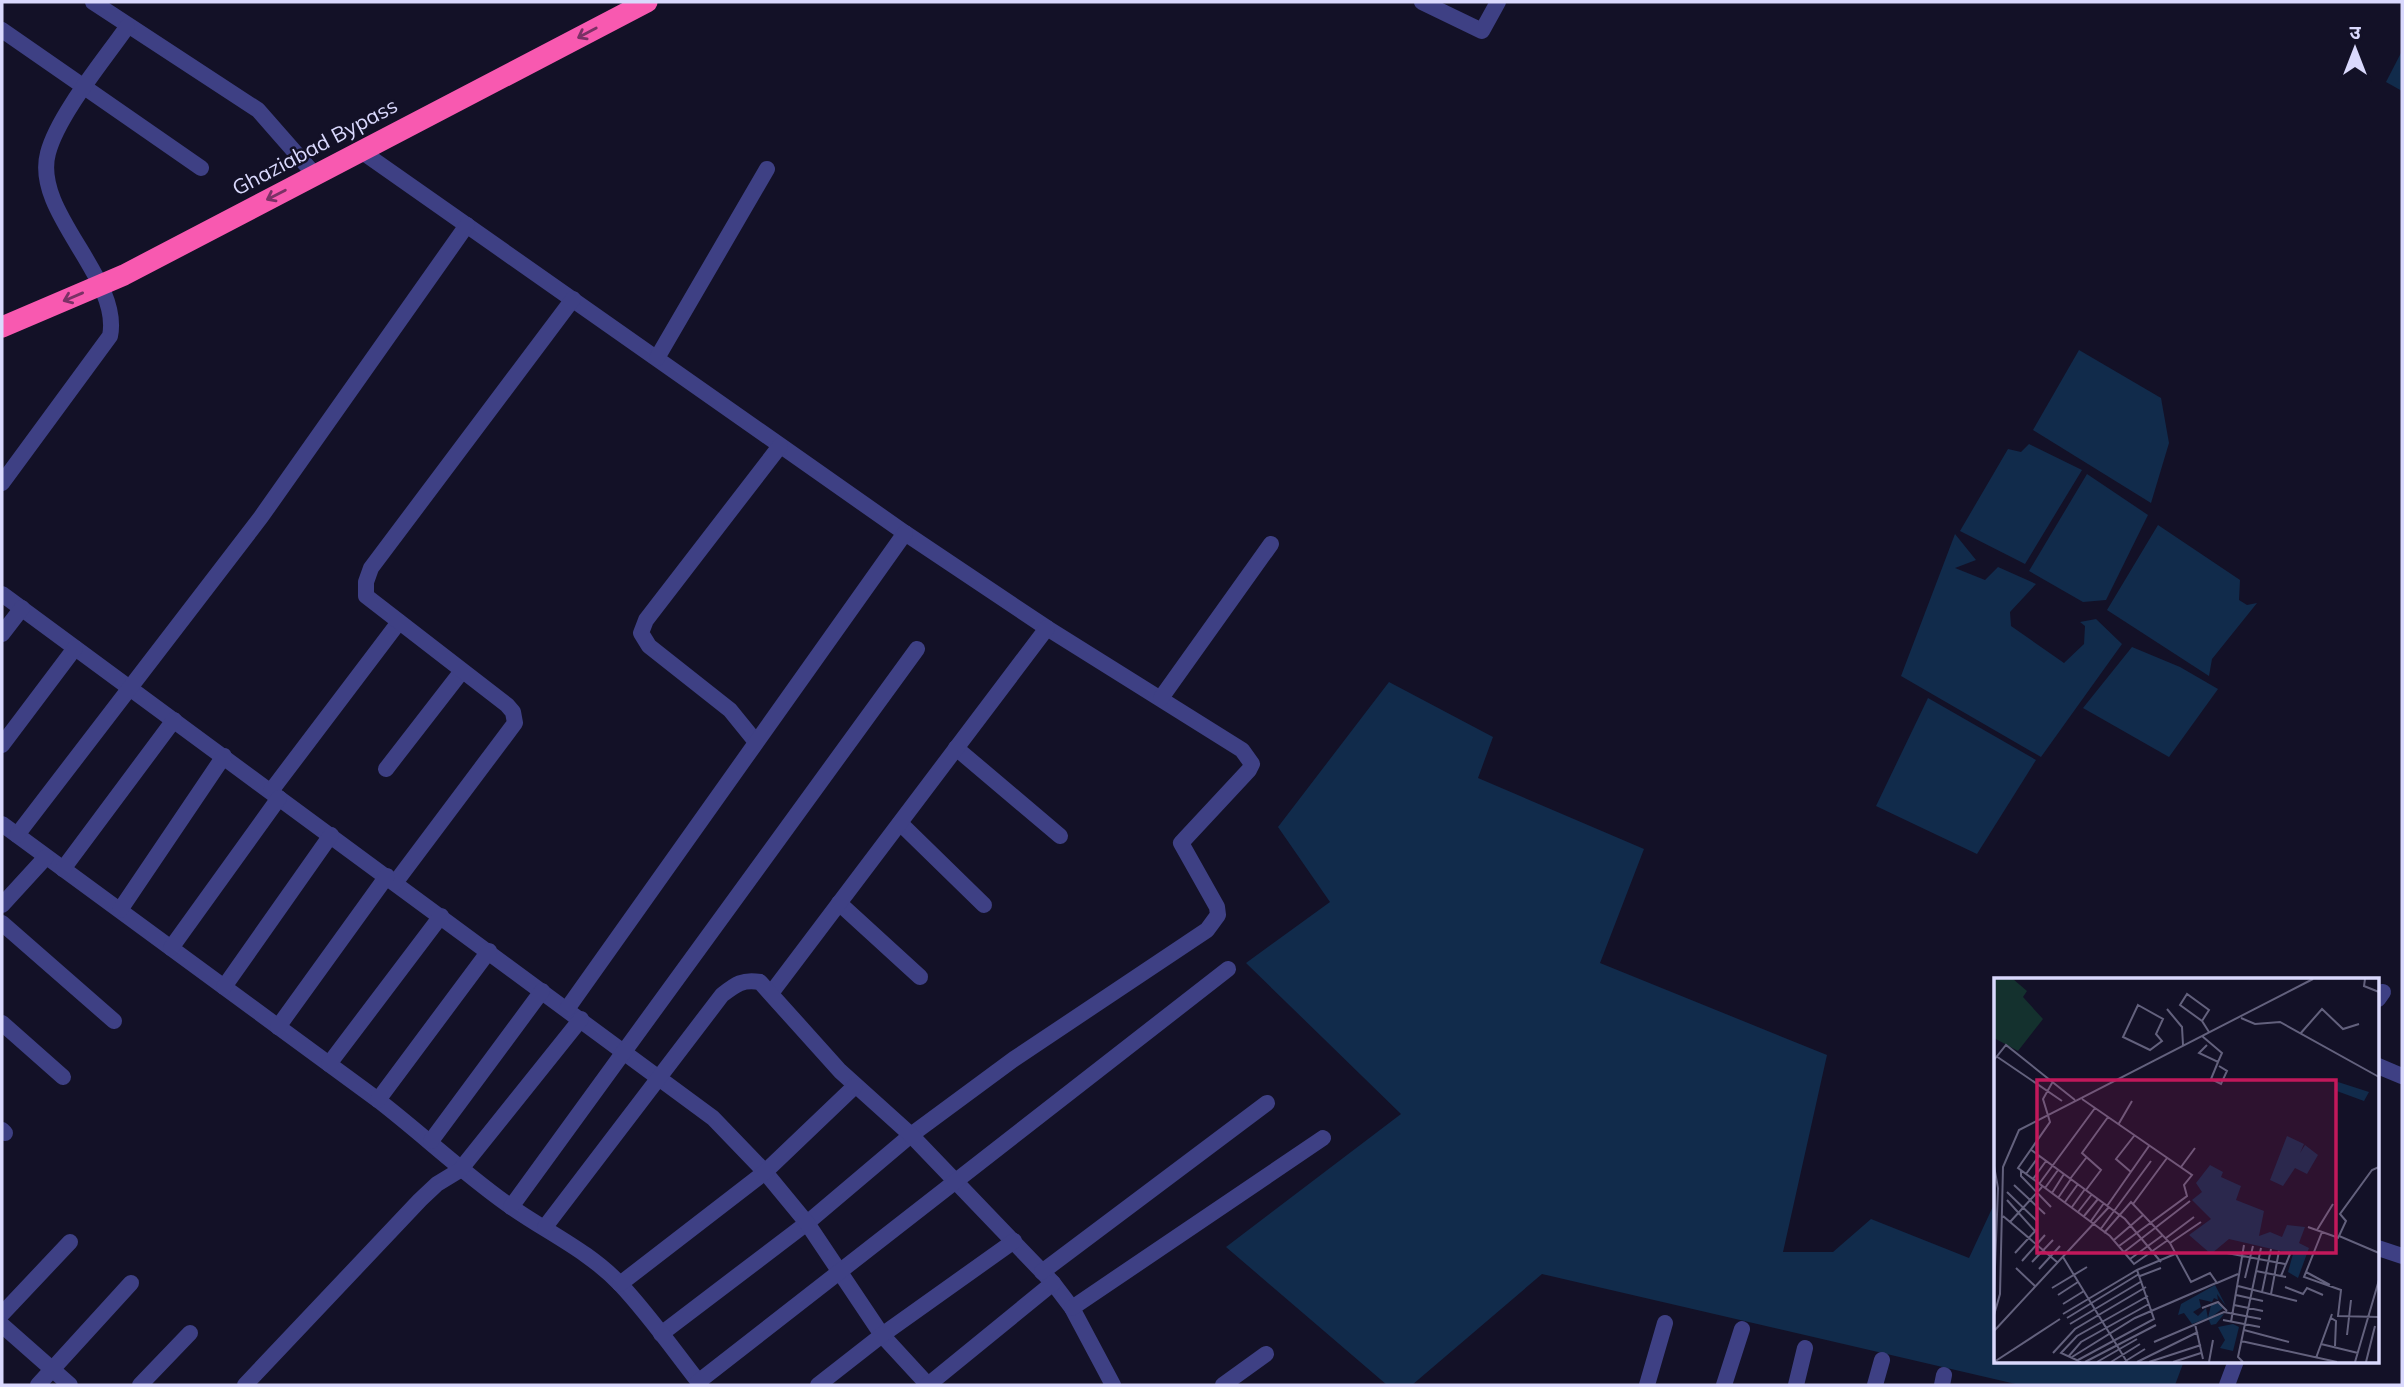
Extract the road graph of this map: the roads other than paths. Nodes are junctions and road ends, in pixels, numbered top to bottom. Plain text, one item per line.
1 (93, 2) edge
2 (647, 2) edge
3 (1422, 2) edge
4 (1498, 2) edge
5 (127, 27) junction
6 (2, 30) edge
7 (85, 87) junction
8 (361, 151) junction
9 (201, 168) dead end
10 (767, 169) dead end
11 (315, 175) junction
12 (467, 225) junction
13 (99, 285) junction
14 (573, 299) junction
15 (2, 327) edge
16 (657, 358) junction
17 (780, 446) junction
18 (2, 483) edge
19 (905, 533) junction
20 (1271, 544) dead end
21 (2, 594) edge
22 (22, 608) junction
23 (399, 622) junction
24 (1047, 628) junction
25 (2, 634) edge
26 (75, 648) junction
27 (917, 649) dead end
28 (462, 671) junction
29 (130, 688) junction
30 (1161, 698) junction
31 (174, 720) junction
32 (756, 742) junction
33 (2, 745) edge
34 (956, 748) junction
35 (223, 756) junction
36 (386, 769) dead end
37 (275, 794) junction
38 (900, 823) junction
39 (2, 824) edge
40 (17, 835) junction
41 (331, 835) junction
42 (1060, 836) dead end
43 (46, 856) junction
44 (63, 869) junction
45 (391, 879) junction
46 (839, 903) junction
47 (2, 905) edge
48 (984, 905) dead end
49 (120, 910) junction
50 (440, 916) junction
51 (2, 923) edge
52 (171, 948) junction
53 (489, 951) junction
54 (1228, 969) dead end
55 (920, 977) dead end
56 (224, 987) junction
57 (542, 990) junction
58 (772, 992) junction
59 (568, 1009) junction
60 (581, 1019) junction
61 (114, 1021) dead end
62 (2, 1023) edge
63 (278, 1027) junction
64 (625, 1051) junction
65 (329, 1064) junction
66 (2380, 1067) edge
67 (659, 1076) junction
68 (2402, 1076) edge
69 (63, 1077) dead end
70 (855, 1086) junction
71 (378, 1100) junction
72 (1267, 1103) dead end
73 (911, 1135) junction
74 (1323, 1138) dead end
75 (431, 1141) junction
76 (460, 1170) junction
77 (765, 1172) junction
78 (956, 1181) junction
79 (511, 1207) junction
80 (807, 1223) junction
81 (545, 1227) junction
82 (1014, 1241) junction
83 (70, 1242) dead end
84 (2380, 1249) edge
85 (2402, 1256) edge
86 (842, 1272) junction
87 (1047, 1278) junction
88 (131, 1283) dead end
89 (620, 1284) junction
90 (1072, 1308) junction
91 (2, 1314) edge
92 (1665, 1323) dead end
93 (2, 1325) edge
94 (1742, 1329) dead end
95 (190, 1333) dead end
96 (661, 1334) junction
97 (882, 1335) junction
98 (1805, 1348) dead end
99 (1266, 1354) dead end
100 (1882, 1360) dead end
101 (2236, 1362) edge
102 (52, 1370) junction
103 (700, 1383) edge
104 (38, 1385) edge
105 (70, 1385) edge
106 (140, 1385) edge
107 (245, 1385) edge
108 (818, 1385) edge
109 (928, 1385) edge
110 (1113, 1385) edge
111 (1223, 1385) edge
112 (1647, 1385) edge
113 (1724, 1385) edge
114 (1796, 1385) edge
115 (1875, 1385) edge
116 (2227, 1385) edge

1 - 5 street
2 -> 8 highway, Ghaziabad Bypass
3 - 4 street
5 - 7 street
5 - 11 street
6 - 7 street
7 - 9 street
7 - 13 street
8 - 11 highway, Ghaziabad Bypass
8 - 12 street
10 - 16 street
11 -> 13 highway, Ghaziabad Bypass
12 - 14 street
12 - 29 street
13 -> 15 highway, Ghaziabad Bypass
13 - 18 street
14 - 16 street
14 - 23 street
16 - 17 street
17 - 19 street
17 - 32 street
19 - 24 street
19 - 32 street
20 - 30 street
21 - 22 street
22 - 25 street
22 - 26 street
23 - 28 street
23 - 37 street
24 - 30 street
24 - 34 street
26 - 29 street
26 - 33 street
27 - 64 street
28 - 36 street
28 - 45 street
29 - 31 street
29 - 40 street
30 - 73 street
31 - 35 street
31 - 44 street
32 - 59 street
34 - 38 street
34 - 42 street
35 - 37 street
35 - 49 street
37 - 41 street
37 - 52 street
38 - 46 street
38 - 48 street
39 - 40 street
40 - 43 street
41 - 45 street
41 - 56 street
43 - 44 street
43 - 47 street
44 - 49 street
45 - 50 street
45 - 63 street
46 - 55 street
46 - 58 street
49 - 52 street
50 - 53 street
50 - 65 street
51 - 61 street
52 - 56 street
53 - 57 street
53 - 71 street
54 - 78 street
56 - 63 street
57 - 59 street
57 - 75 street
58 - 67 street
58 - 70 street
59 - 60 street
60 - 64 street
60 - 76 street
62 - 69 street
63 - 65 street
64 - 67 street
64 - 79 street
65 - 71 street
66 - 68 street
67 - 77 street
67 - 81 street
70 - 73 street
70 - 77 street
71 - 75 street
72 - 87 street
73 - 78 street
73 - 80 street
74 - 90 street
75 - 76 street
76 - 79 street
76 - 107 street
77 - 80 street
77 - 89 street
78 - 82 street
78 - 86 street
79 - 81 street
80 - 86 street
80 - 96 street
81 - 89 street
82 - 87 street
82 - 97 street
83 - 91 street
84 - 85 street
86 - 97 street
86 - 103 street
87 - 90 street
87 - 109 street
88 - 102 street
89 - 96 street
90 - 110 street
92 - 112 street
93 - 102 street
94 - 113 street
95 - 106 street
96 - 103 street
97 - 108 street
97 - 109 street
98 - 114 street
99 - 111 street
100 - 115 street
101 - 116 street
102 - 104 street
102 - 105 street

